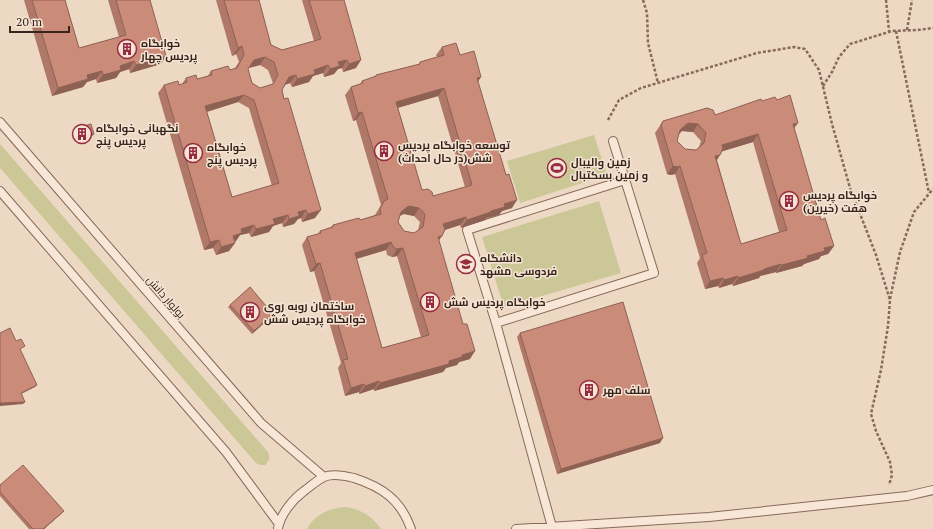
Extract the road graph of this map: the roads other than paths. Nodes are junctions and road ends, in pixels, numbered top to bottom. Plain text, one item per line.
1 (0, 122) edge
2 (613, 141) dead end
3 (625, 180) junction
4 (0, 191) edge
5 (496, 323) junction
6 (324, 477) junction
7 (933, 490) edge
8 (278, 527) edge
9 (552, 527) junction
10 (411, 529) edge
11 (516, 529) edge

1 - 6 lane, بولوار دانش
2 - 3 lane
3 - 5 lane
3 - 5 lane
4 - 8 lane
5 - 9 lane
6 - 8 lane
6 - 10 lane
7 - 9 lane
9 - 11 lane

